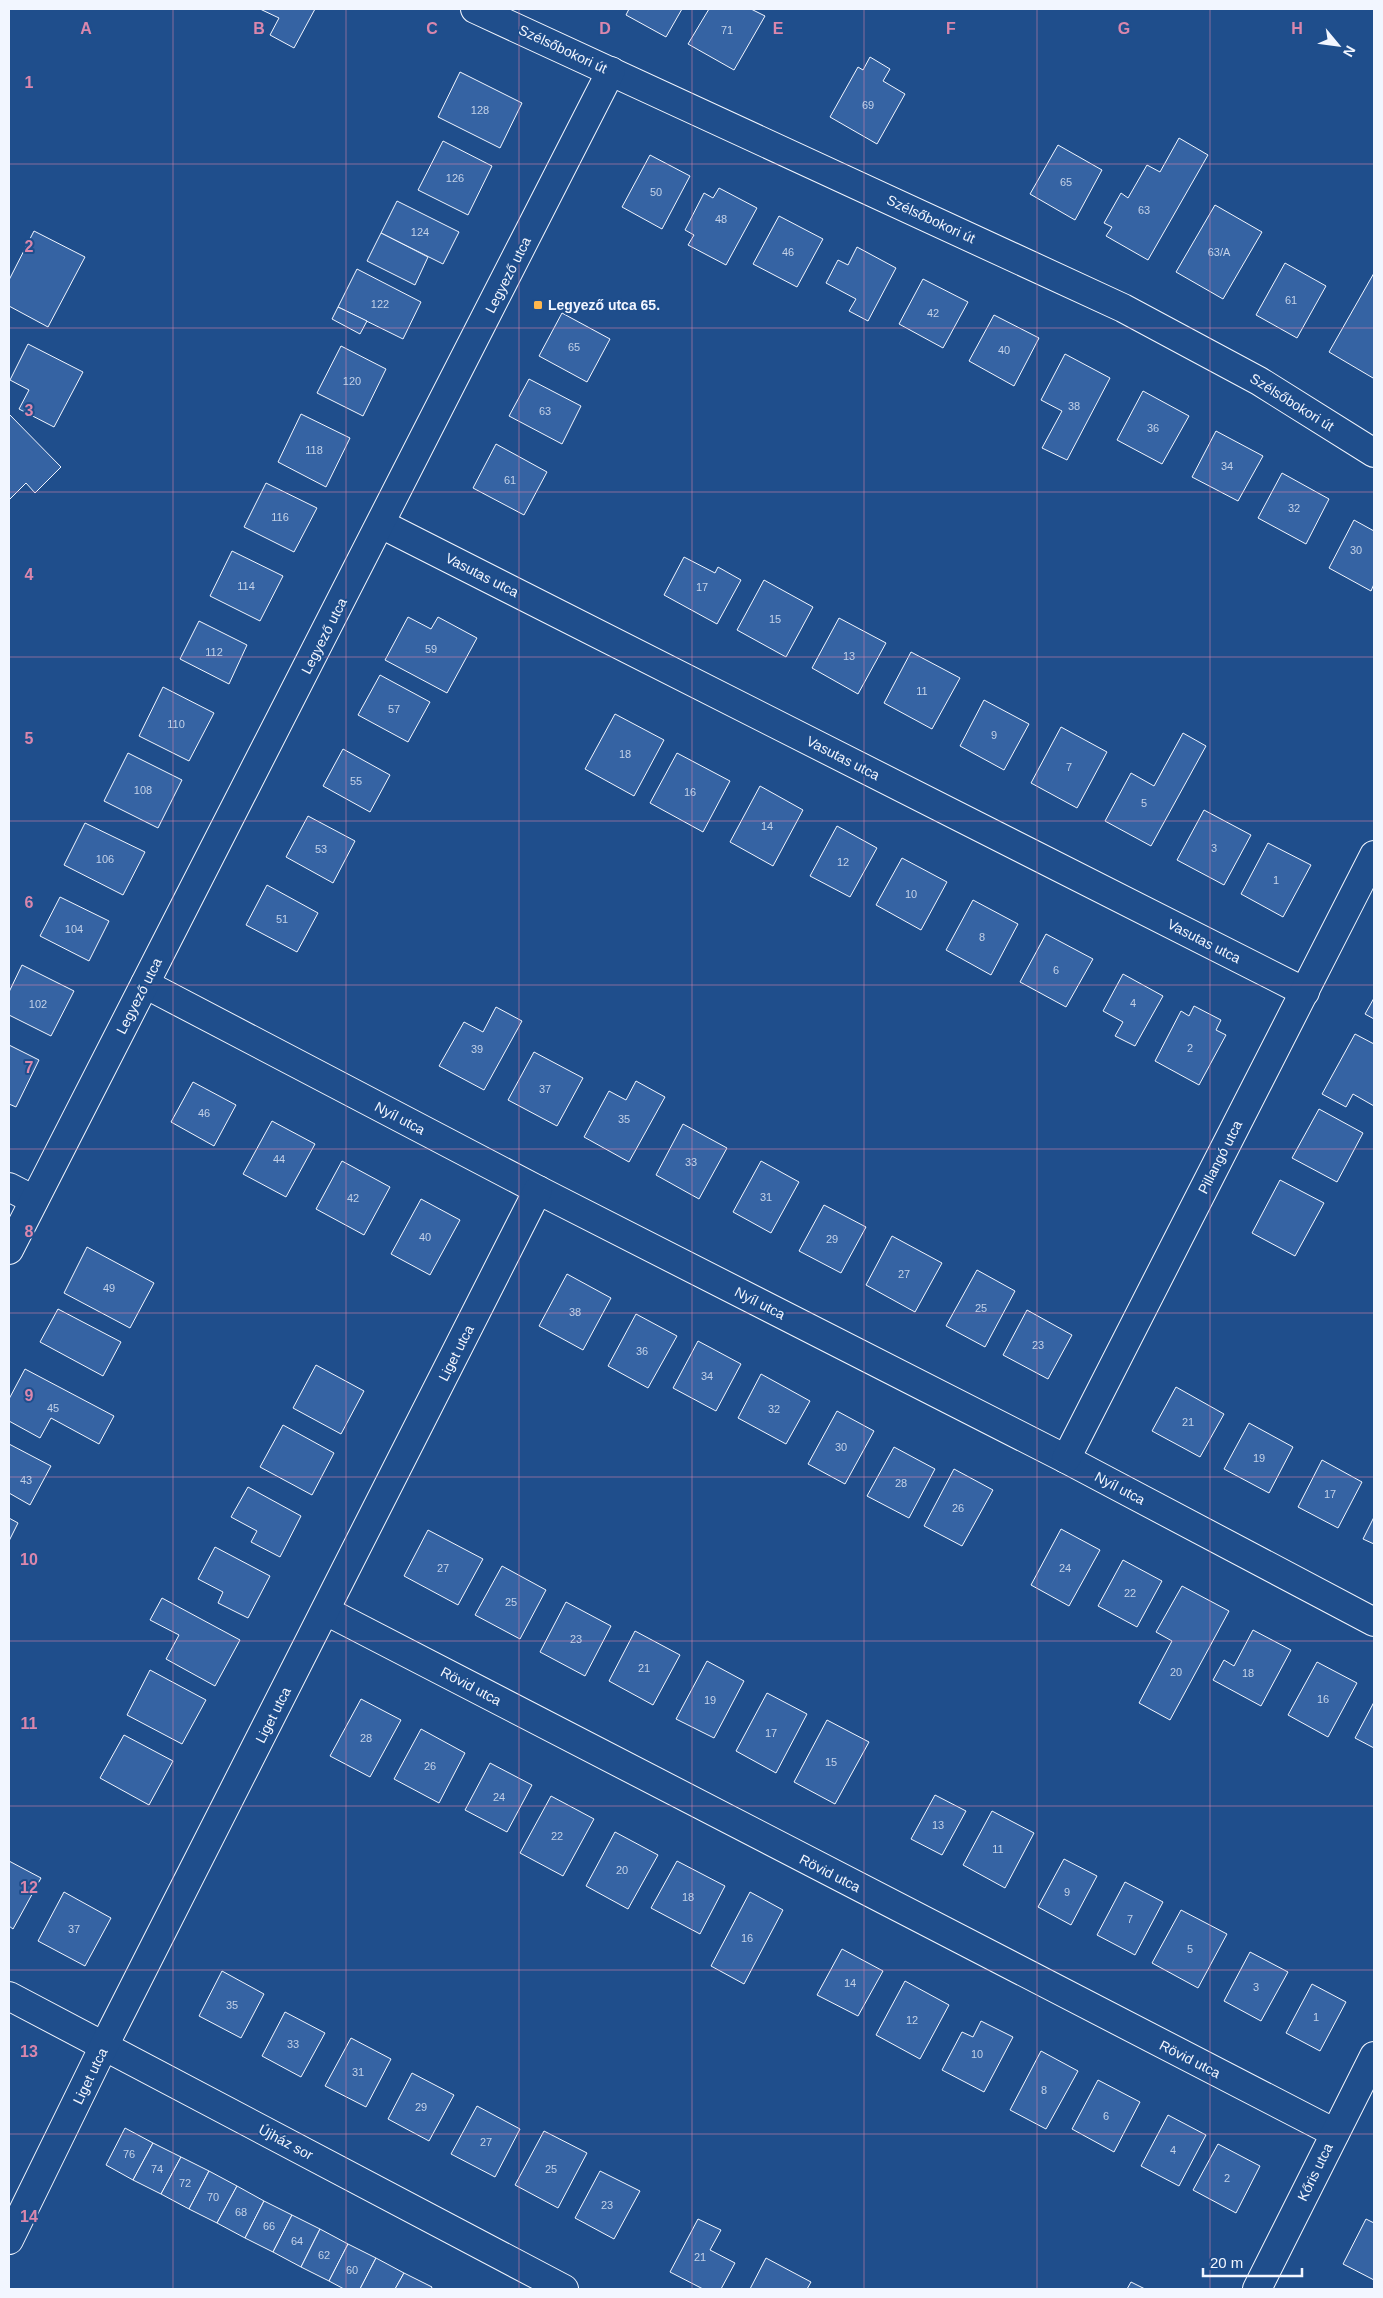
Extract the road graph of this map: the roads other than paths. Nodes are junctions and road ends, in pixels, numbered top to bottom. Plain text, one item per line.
1 (475, 9) edge
2 (611, 71) junction
3 (1374, 453) edge
4 (381, 524) junction
5 (1374, 855) edge
6 (145, 984) junction
7 (1304, 992) junction
8 (9, 1187) edge
9 (538, 1190) junction
10 (34, 1200) junction
11 (9, 1250) edge
12 (1066, 1459) junction
13 (326, 1611) junction
14 (1374, 1622) edge
15 (9, 1996) edge
16 (104, 2046) junction
17 (1374, 2056) edge
18 (1334, 2133) junction
19 (9, 2240) edge
20 (564, 2289) edge
21 (1257, 2289) edge

1 - 2 street, Szélsőbokori út
2 - 3 street, Szélsőbokori út
2 - 4 street, Legyező utca
4 - 6 street, Legyező utca
4 - 7 street, Vasutas utca
5 - 7 street, Pillangó utca
6 - 9 street, Nyíl utca
6 - 10 street, Legyező utca
7 - 12 street, Pillangó utca
8 - 10 street
9 - 12 street, Nyíl utca
9 - 13 street, Liget utca
10 - 11 street, Legyező utca
12 - 14 street, Nyíl utca
13 - 16 street, Liget utca
13 - 18 street, Rövid utca
15 - 16 street, Újház sor
16 - 19 street, Liget utca
16 - 20 street, Újház sor
17 - 18 street, Kőris utca
18 - 21 street, Kőris utca

